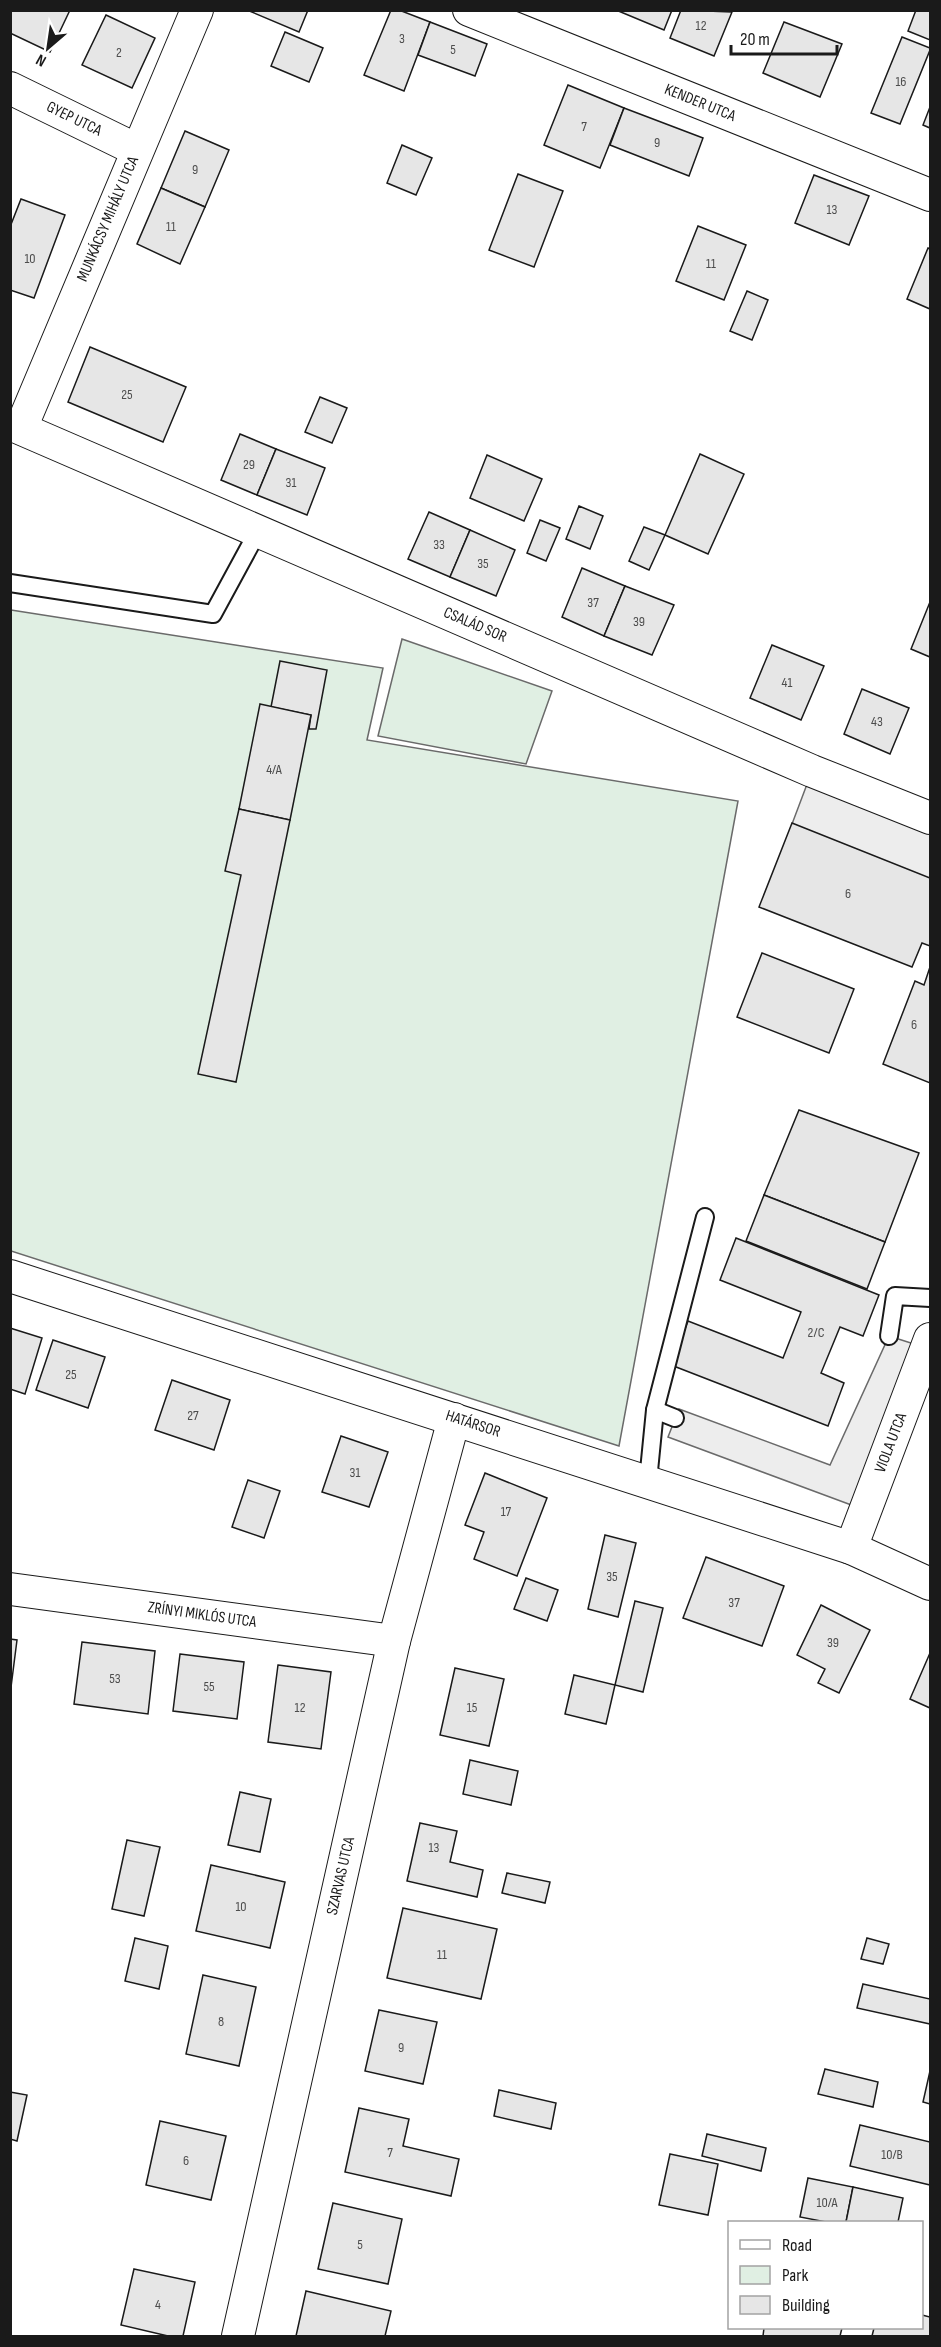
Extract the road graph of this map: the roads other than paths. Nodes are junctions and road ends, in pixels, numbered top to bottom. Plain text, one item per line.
1 (197, 10) edge
2 (469, 10) edge
3 (10, 88) edge
4 (137, 150) junction
5 (930, 195) edge
6 (14, 428) edge
7 (258, 531) junction
8 (10, 583) edge
9 (930, 818) edge
10 (705, 1217) dead end
11 (10, 1276) edge
12 (930, 1298) edge
13 (889, 1336) dead end
14 (930, 1339) edge
15 (655, 1410) junction
16 (675, 1418) dead end
17 (454, 1419) junction
18 (648, 1481) junction
19 (851, 1548) junction
20 (930, 1584) edge
21 (10, 1589) edge
22 (394, 1641) junction
23 (238, 2337) edge

1 - 4 street, MUNKÁCSY MIHÁLY UTCA
2 - 5 street, KENDER UTCA
3 - 4 street, GYEP UTCA
4 - 6 street, MUNKÁCSY MIHÁLY UTCA
6 - 7 street, CSALÁD SOR
7 - 8 lane
7 - 9 street, CSALÁD SOR
10 - 15 lane
11 - 17 street, HATÁRSOR
12 - 13 lane
14 - 19 street, VIOLA UTCA
15 - 16 lane
15 - 18 lane
17 - 18 street, HATÁRSOR
17 - 22 street, SZARVAS UTCA
18 - 19 street, HATÁRSOR
19 - 20 street, HATÁRSOR
21 - 22 street, ZRÍNYI MIKLÓS UTCA
22 - 23 street, SZARVAS UTCA

